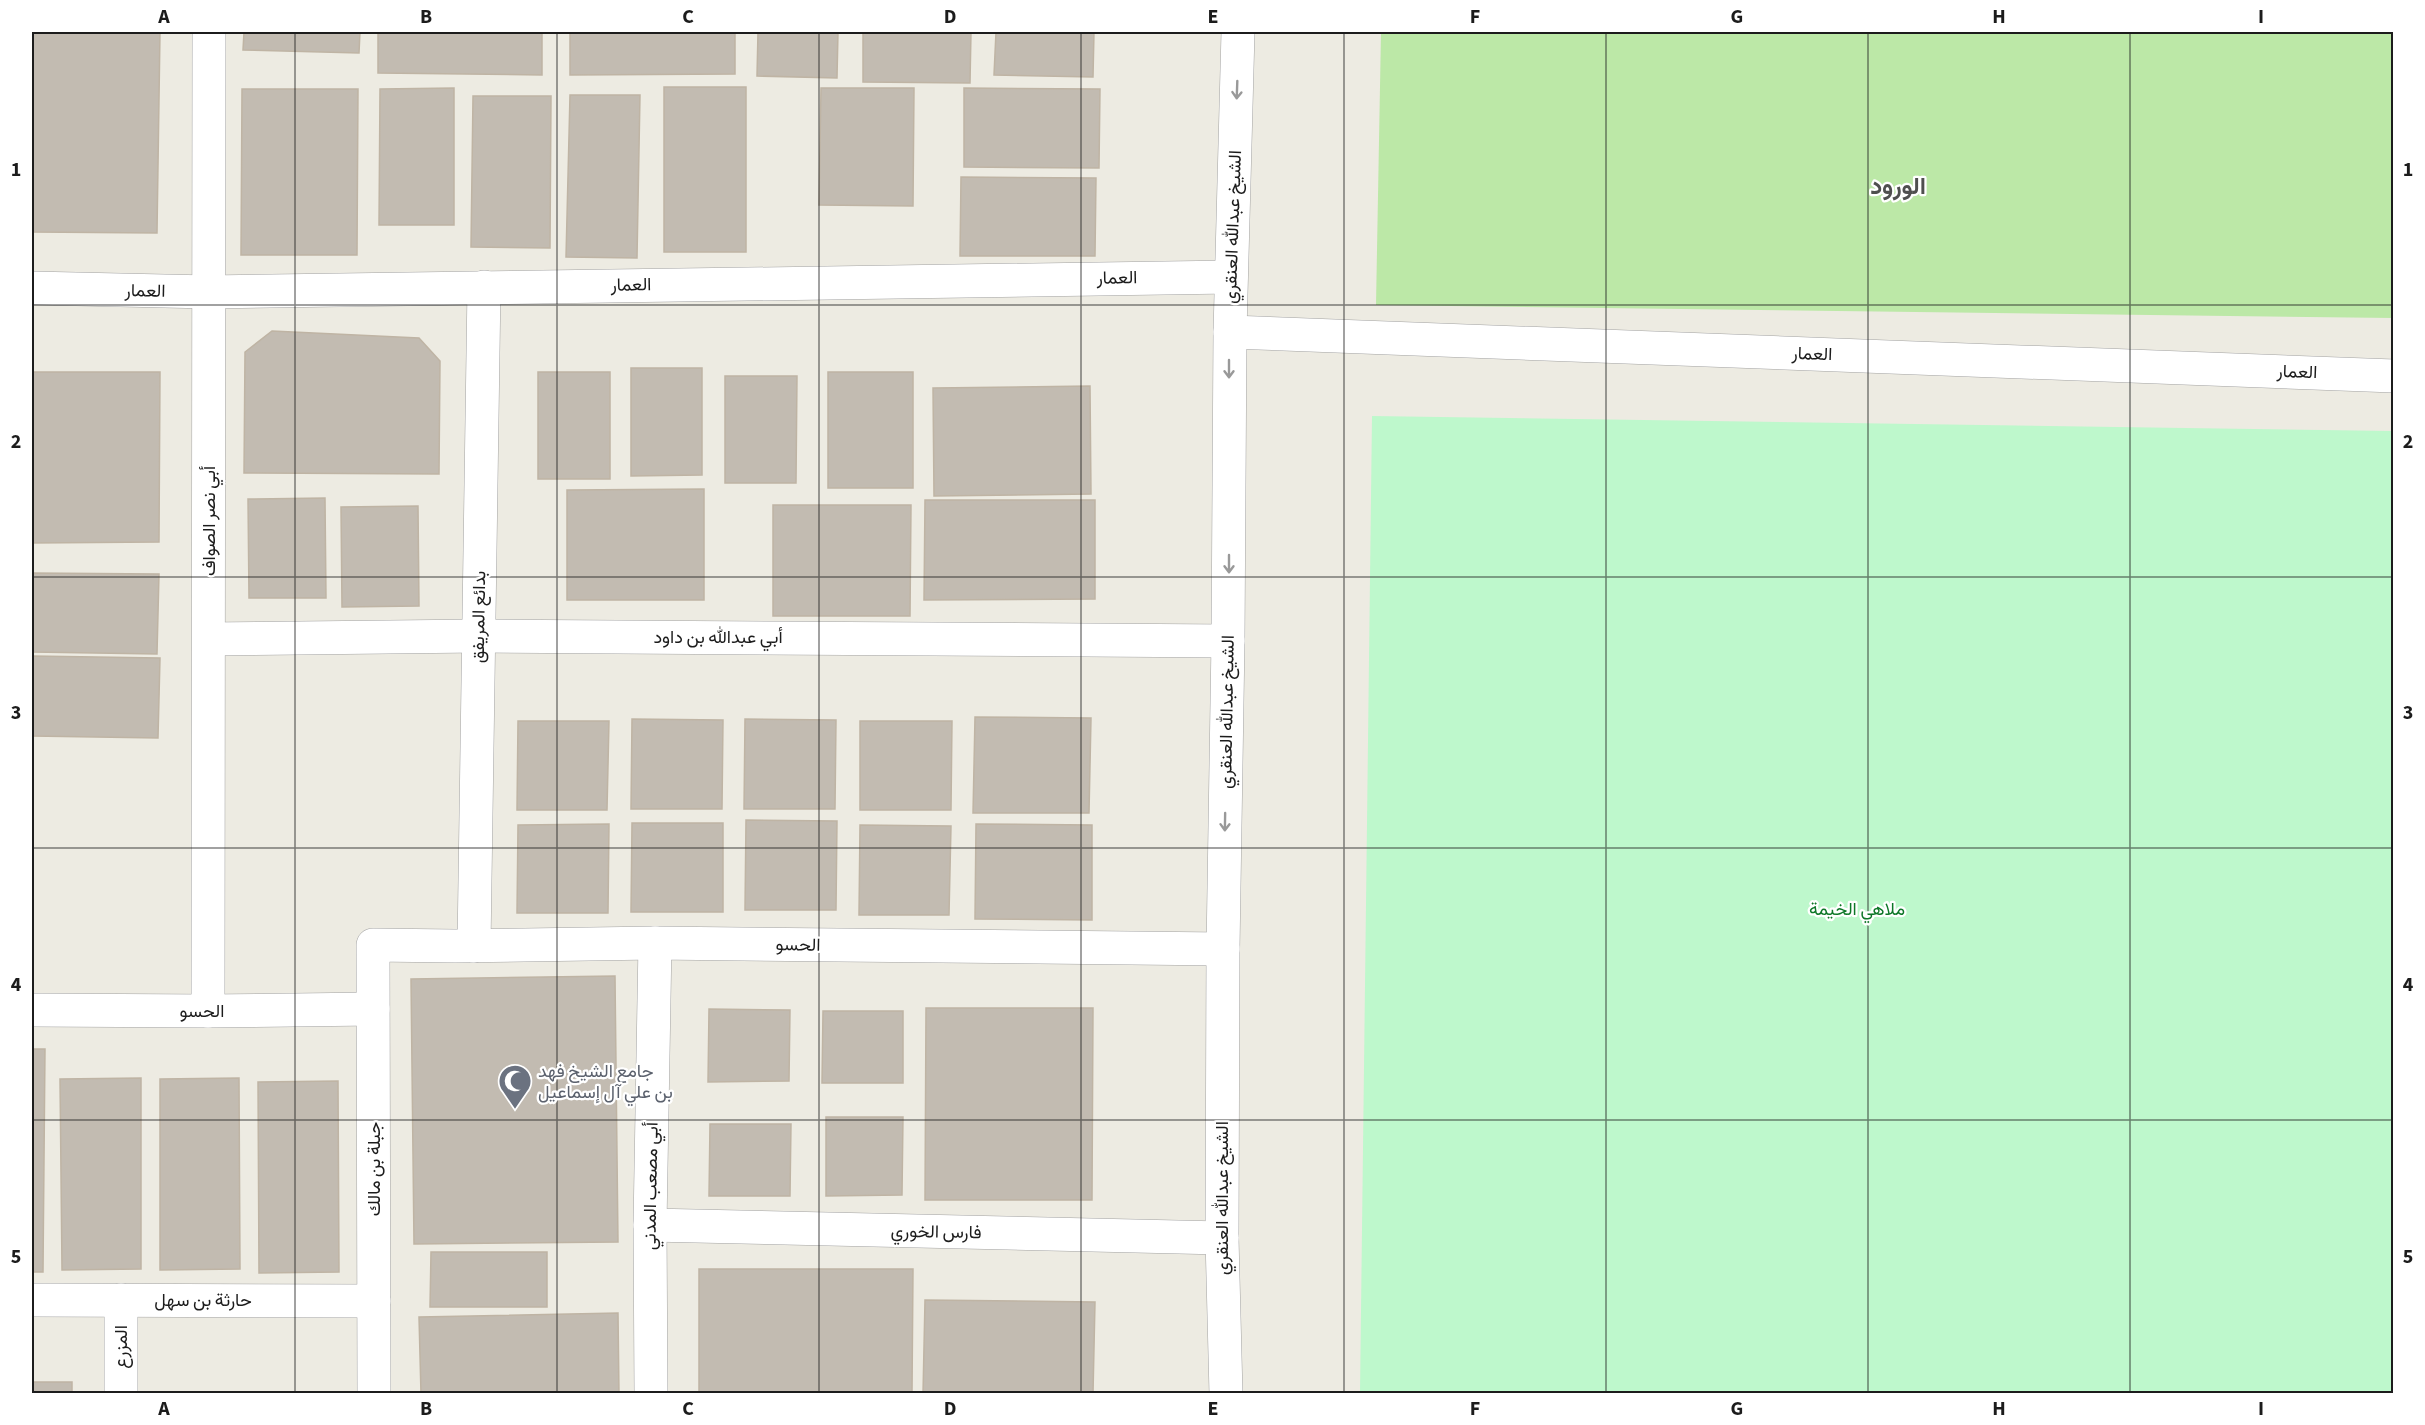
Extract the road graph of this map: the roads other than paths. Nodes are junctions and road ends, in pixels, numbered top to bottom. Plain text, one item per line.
1 (208, 32) edge
2 (1238, 32) edge
3 (1231, 277) junction
4 (484, 287) junction
5 (32, 288) edge
6 (209, 292) junction
7 (1230, 332) junction
8 (2394, 376) edge
9 (479, 636) junction
10 (208, 639) junction
11 (1228, 641) junction
12 (655, 943) junction
13 (373, 945) joint
14 (474, 946) junction
15 (1223, 949) junction
16 (373, 1009) junction
17 (32, 1010) edge
18 (208, 1011) junction
19 (650, 1226) junction
20 (1221, 1239) junction
21 (32, 1300) edge
22 (121, 1300) junction
23 (374, 1301) junction
24 (122, 1394) edge
25 (374, 1394) edge
26 (651, 1394) edge
27 (1226, 1394) edge

1 - 6 street, أبي نصر الصواف
2 -> 3 street, الشيخ عبدالله العنقري
3 - 4 street, العمار
3 - 7 street, الشيخ عبدالله العنقري
4 - 6 street, العمار
4 - 9 street, بدائع المريفق
5 - 6 street, العمار
6 - 10 street, أبي نصر الصواف
7 - 8 street, العمار
7 -> 11 street, الشيخ عبدالله العنقري
9 - 10 street, أبي عبدالله بن داود
9 - 11 street, أبي عبدالله بن داود
9 - 14 street, بدائع المريفق
10 - 18 street, أبي نصر الصواف
11 -> 15 street, الشيخ عبدالله العنقري
12 - 14 street, الحسو
12 - 15 street, الحسو
12 - 19 street, أبي مصعب المدني
13 - 14 street, الحسو
13 - 16 street, جبلة بن مالك
15 - 20 street, الشيخ عبدالله العنقري
16 - 18 street, الحسو
16 - 23 street, جبلة بن مالك
17 - 18 street, الحسو
19 - 20 street, فارس الخوري
19 - 26 street, أبي مصعب المدني
20 - 27 street, الشيخ عبدالله العنقري
21 - 22 street, حارثة بن سهل
22 - 23 street, حارثة بن سهل
22 - 24 street, المزرع
23 - 25 street, جبلة بن مالك

